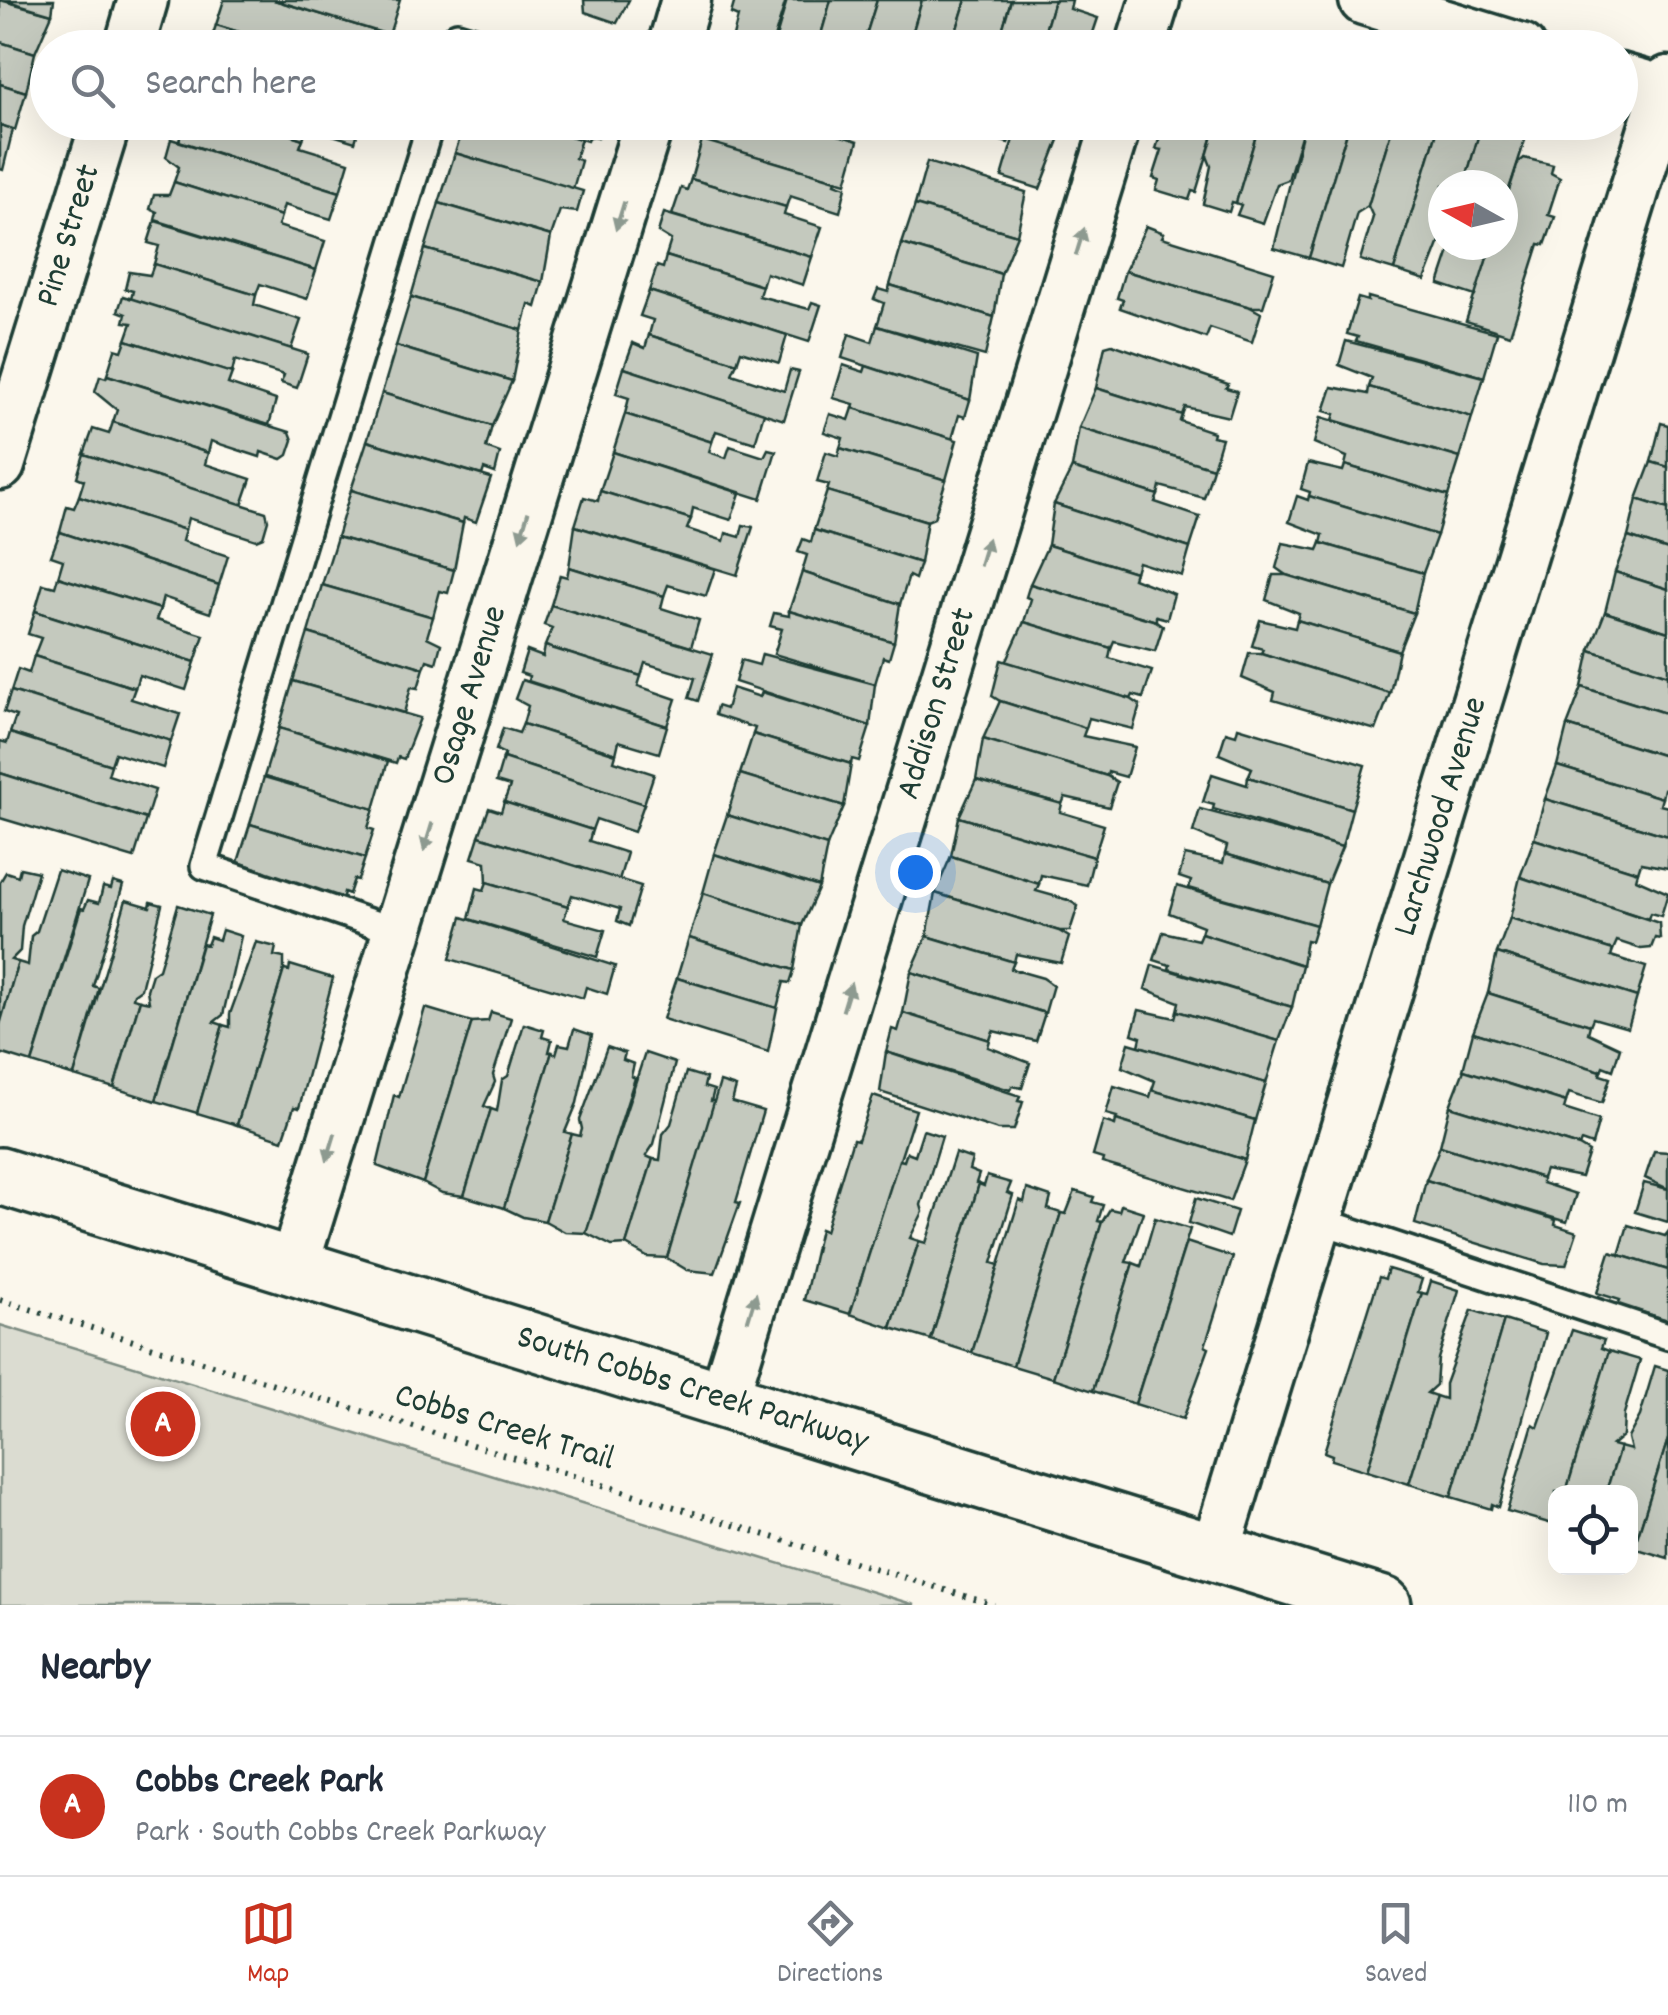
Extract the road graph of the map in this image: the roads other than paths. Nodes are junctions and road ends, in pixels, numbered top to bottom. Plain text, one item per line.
1 (144, 0) edge
2 (686, 0) edge
3 (1155, 0) edge
4 (1364, 0) edge
5 (135, 30) edge
6 (677, 30) edge
7 (1146, 30) edge
8 (1462, 30) edge
9 (1638, 82) edge
10 (1667, 88) edge
11 (100, 140) edge
12 (425, 140) edge
13 (643, 140) edge
14 (1111, 140) edge
15 (0, 465) edge
16 (398, 932) junction
17 (0, 1176) edge
18 (1318, 1220) junction
19 (292, 1268) junction
20 (1668, 1336) edge
21 (723, 1400) junction
22 (1216, 1552) junction
23 (1383, 1605) edge

1 - 5 street
2 - 6 street
3 - 7 street
4 - 8 street
9 - 10 street
10 - 18 street, Larchwood Avenue
11 - 15 street, Pine Street
12 - 16 lane
13 -> 16 street, Osage Avenue
21 -> 14 street, Addison Street
16 -> 19 street, Osage Avenue
17 - 19 main road, South Cobbs Creek Parkway
18 - 20 lane
18 - 22 street, Larchwood Avenue
19 - 21 main road, South Cobbs Creek Parkway
21 - 22 main road, South Cobbs Creek Parkway
22 - 23 main road, South Cobbs Creek Parkway

